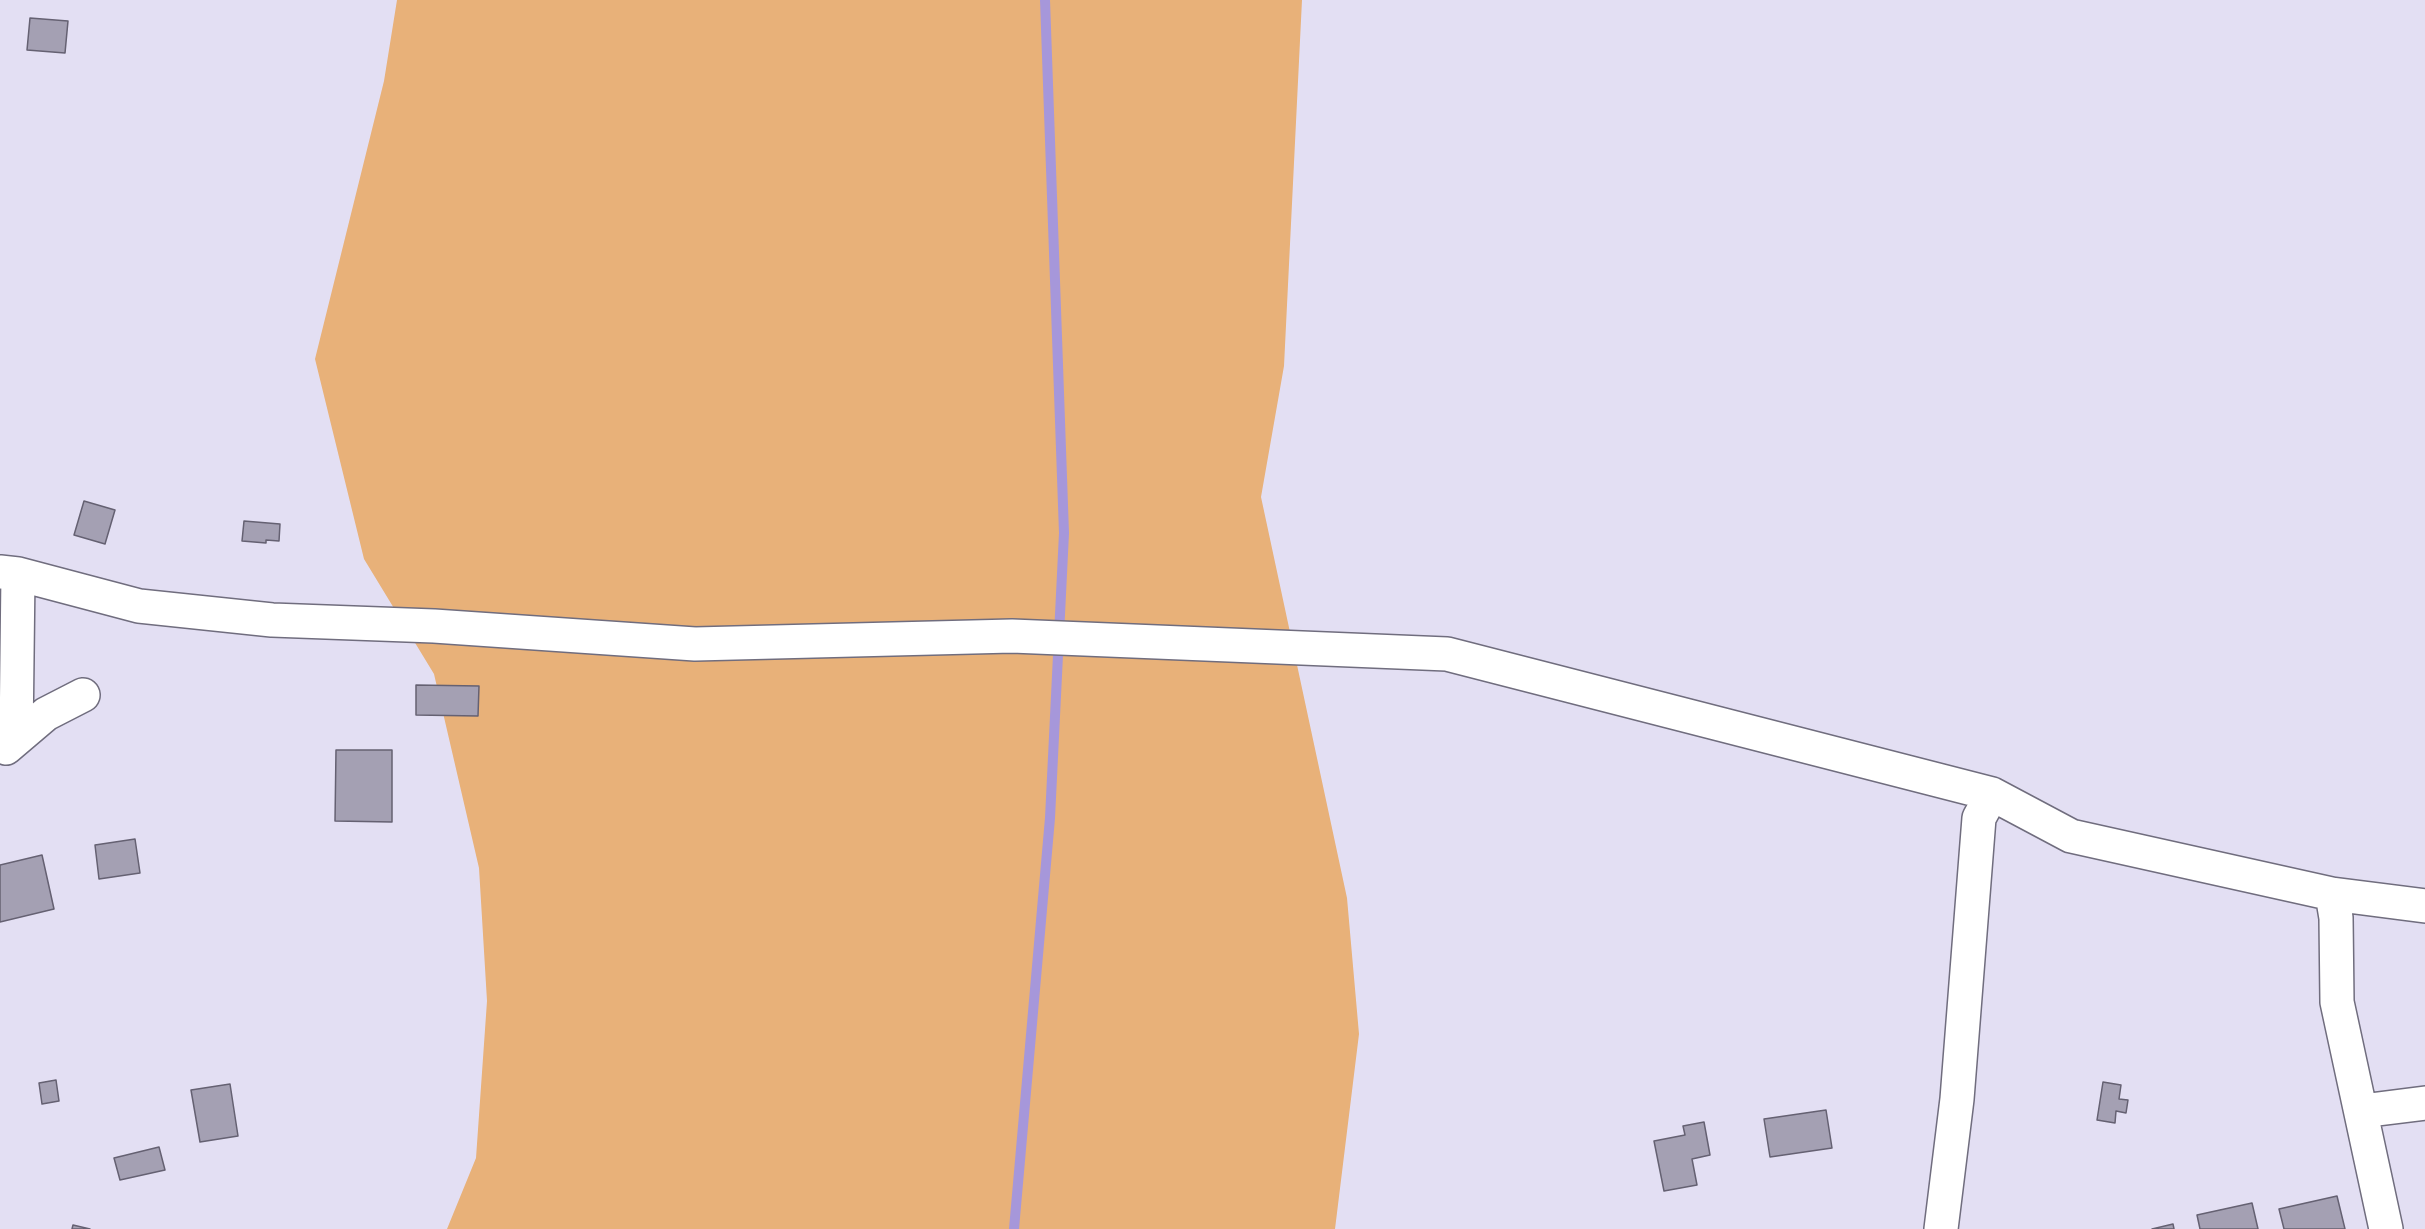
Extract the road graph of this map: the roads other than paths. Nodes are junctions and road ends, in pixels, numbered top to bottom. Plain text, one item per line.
1 (9, 573) edge
2 (83, 695) dead end
3 (8, 746) edge
4 (1992, 794) junction
5 (2332, 894) junction
6 (2425, 906) edge
7 (2425, 1103) edge
8 (2362, 1111) junction
9 (1941, 1229) edge
10 (2386, 1229) edge

1 - 3 street
1 - 4 street
2 - 3 street
4 - 5 street
4 - 9 street
5 - 6 street
5 - 8 street
7 - 8 street
8 - 10 street

